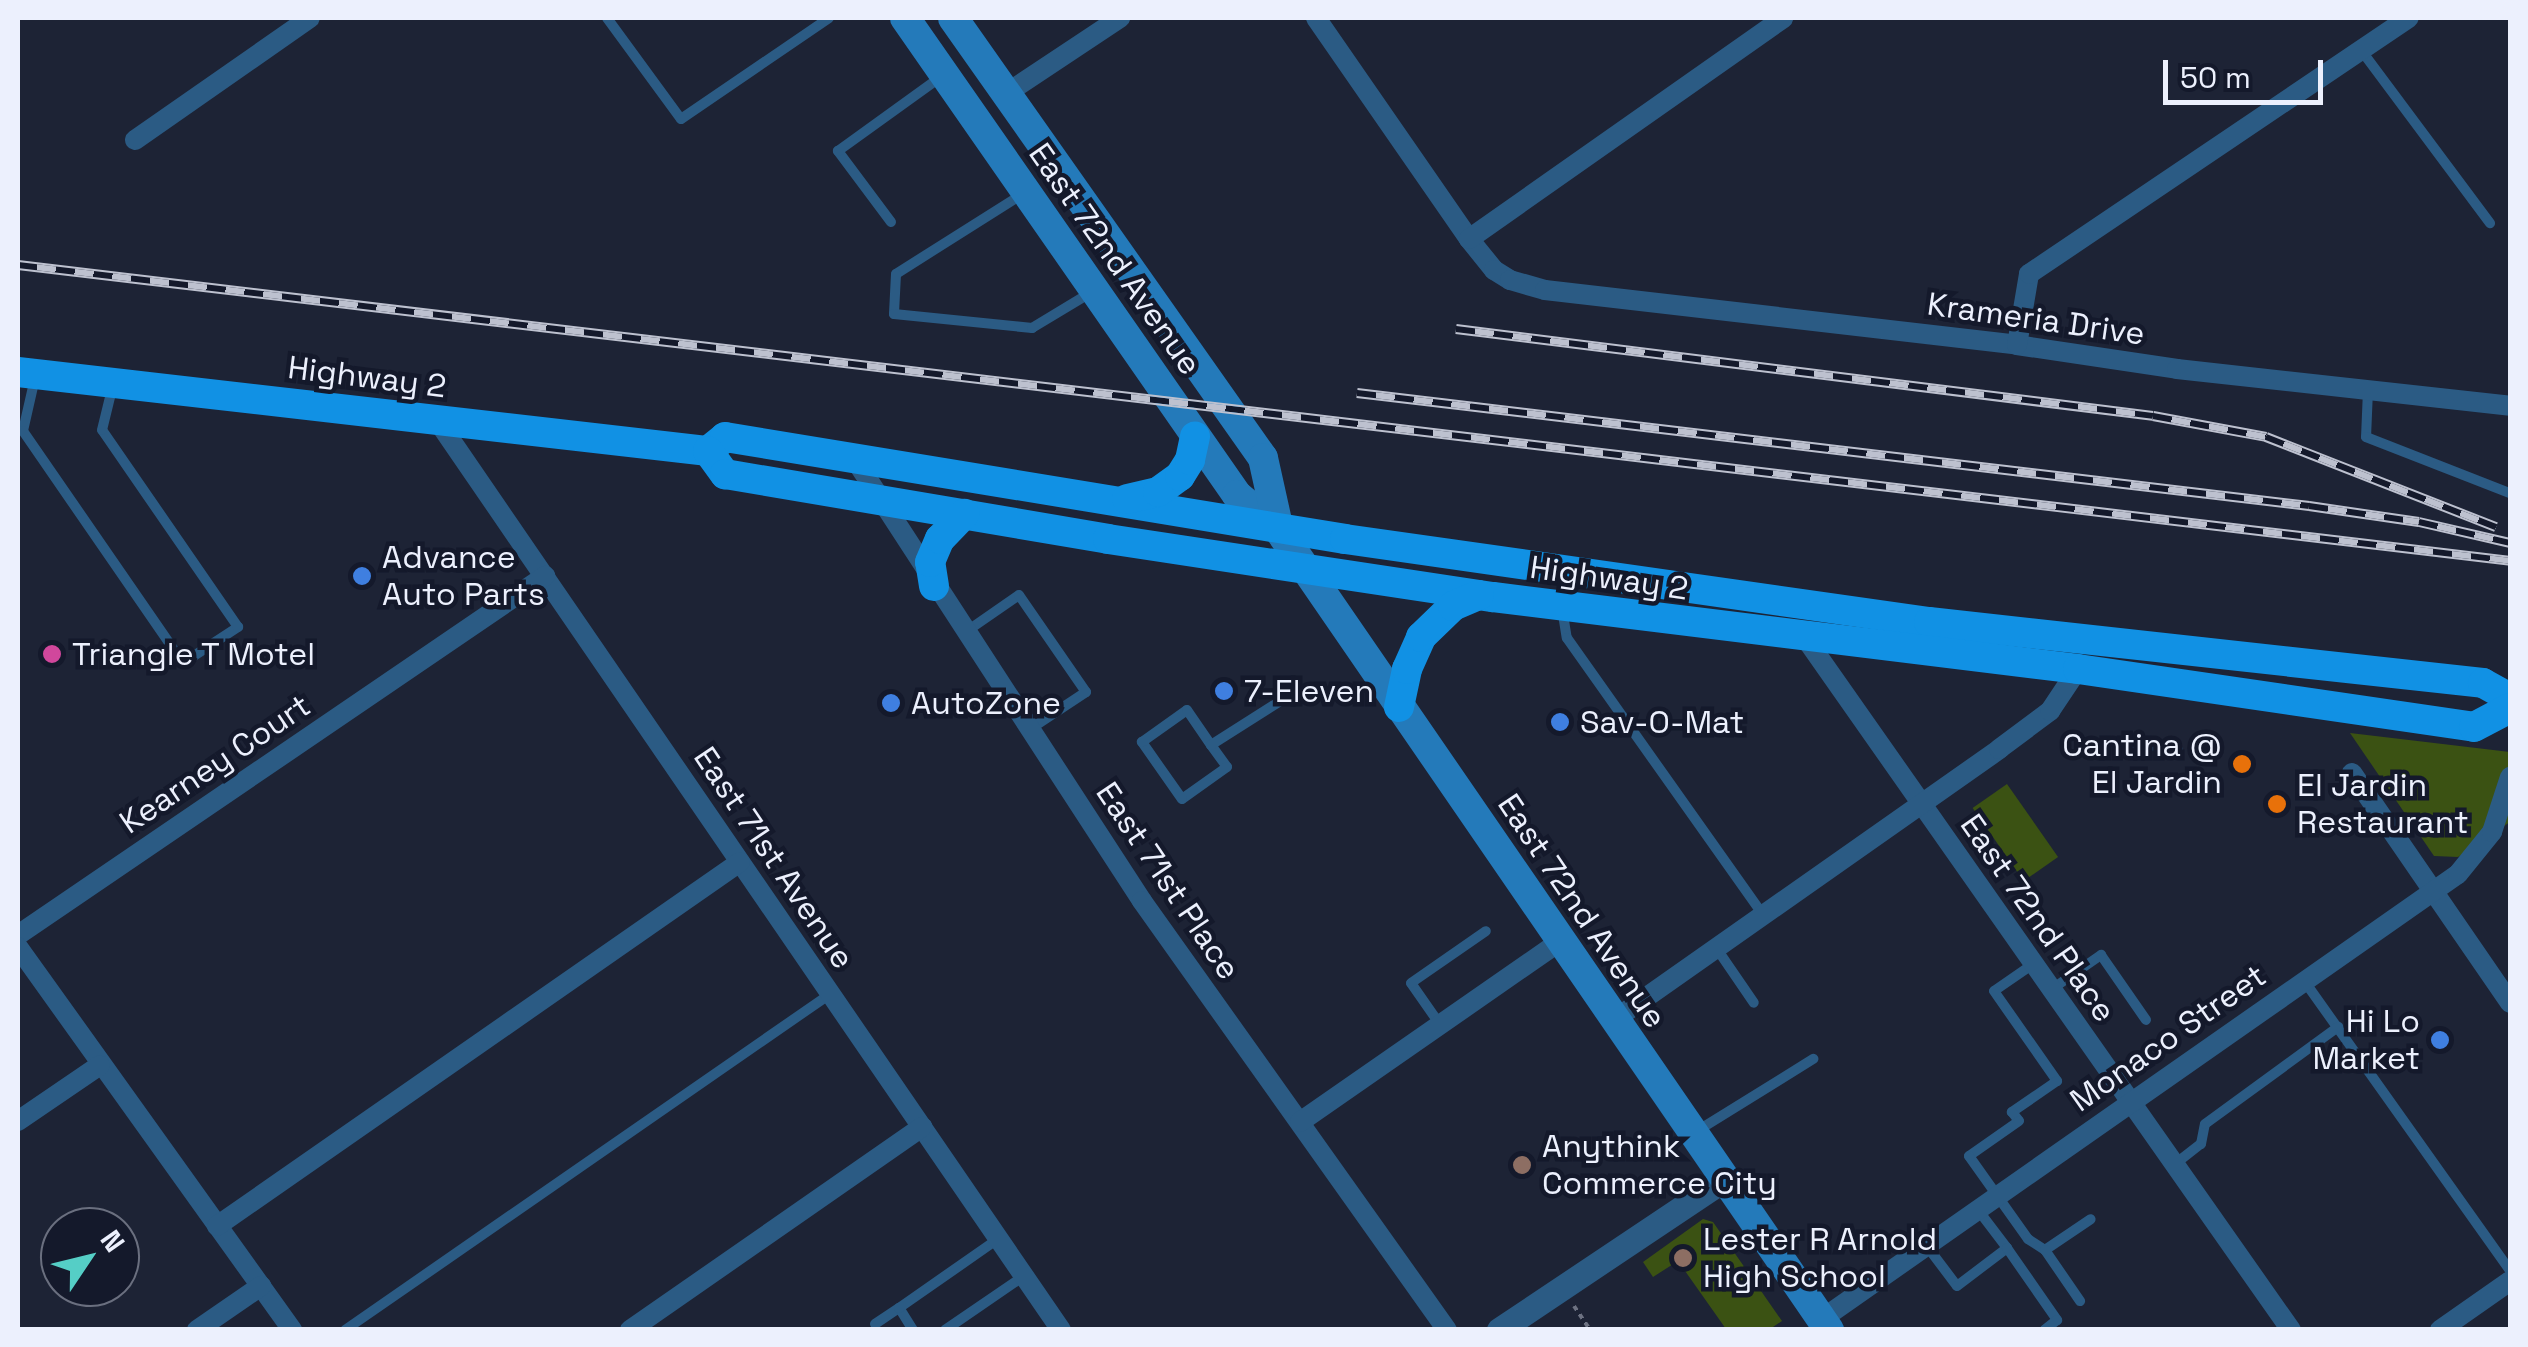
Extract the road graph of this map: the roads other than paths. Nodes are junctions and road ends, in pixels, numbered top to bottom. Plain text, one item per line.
1 (310, 18) edge
2 (607, 18) edge
3 (828, 18) edge
4 (905, 18) edge
5 (953, 18) edge
6 (1120, 18) edge
7 (1316, 18) edge
8 (1783, 18) edge
9 (2409, 18) edge
10 (2360, 50) junction
11 (943, 76) junction
12 (1007, 93) junction
13 (135, 140) dead end
14 (1024, 192) junction
15 (891, 222) dead end
16 (2490, 223) dead end
17 (1469, 239) junction
18 (1093, 291) junction
19 (2017, 345) junction
20 (26, 373) edge
21 (113, 383) junction
22 (2368, 389) junction
23 (2507, 402) edge
24 (437, 420) junction
25 (1194, 437) junction
26 (708, 451) junction
27 (854, 458) junction
28 (2510, 493) edge
29 (879, 500) junction
30 (1104, 501) junction
31 (964, 514) junction
32 (1279, 530) junction
33 (1305, 567) junction
34 (546, 576) junction
35 (934, 586) junction
36 (1479, 595) junction
37 (1562, 606) junction
38 (966, 631) junction
39 (1806, 639) junction
40 (2078, 669) junction
41 (1293, 692) dead end
42 (2510, 698) edge
43 (1399, 707) junction
44 (2510, 708) edge
45 (1034, 738) junction
46 (2122, 741) dead end
47 (1211, 745) junction
48 (2177, 750) dead end
49 (2352, 773) dead end
50 (2510, 776) edge
51 (1920, 805) junction
52 (740, 862) junction
53 (2433, 893) junction
54 (1764, 915) junction
55 (1486, 931) dead end
56 (18, 934) edge
57 (1559, 942) junction
58 (18, 947) edge
59 (1716, 948) junction
60 (2033, 964) junction
61 (2306, 982) junction
62 (2052, 989) junction
63 (830, 994) junction
64 (1754, 1003) dead end
65 (2510, 1004) edge
66 (1614, 1020) junction
67 (2146, 1020) dead end
68 (1441, 1026) junction
69 (2338, 1028) junction
70 (1813, 1059) dead end
71 (100, 1065) junction
72 (2132, 1102) junction
73 (18, 1121) edge
74 (1300, 1122) junction
75 (922, 1128) junction
76 (1692, 1134) junction
77 (2176, 1164) junction
78 (1723, 1180) junction
79 (1997, 1195) junction
80 (1978, 1209) junction
81 (2091, 1218) dead end
82 (218, 1226) junction
83 (998, 1239) junction
84 (1926, 1244) junction
85 (2007, 1248) junction
86 (2045, 1250) junction
87 (1024, 1276) junction
88 (2508, 1285) edge
89 (261, 1286) junction
90 (2080, 1301) dead end
91 (899, 1308) junction
92 (875, 1324) dead end
93 (1826, 1324) edge
94 (2444, 1328) edge
95 (197, 1330) edge
96 (292, 1330) edge
97 (345, 1330) edge
98 (630, 1330) edge
99 (913, 1330) edge
100 (945, 1330) edge
101 (1061, 1330) edge
102 (1447, 1330) edge
103 (1500, 1330) edge
104 (2044, 1330) edge
105 (2291, 1330) edge

1 - 13 street
2 - 3 lane
4 - 11 main road, East 72nd Avenue
5 - 12 main road, East 72nd Avenue
6 - 12 street
7 - 17 street
8 - 17 street
9 - 10 street
10 - 16 lane
10 - 19 street
11 - 14 main road, East 72nd Avenue
11 - 15 lane
12 - 32 main road, East 72nd Avenue
14 - 18 main road, East 72nd Avenue
14 - 18 lane
17 - 19 street, Krameria Drive
18 - 25 main road, East 72nd Avenue
19 - 22 street, Krameria Drive
20 - 21 main road, Highway 2
20 - 21 lane
21 - 24 main road, Highway 2
22 - 23 street, Krameria Drive
22 - 28 lane
24 - 26 main road, Highway 2
24 - 34 street, East 71st Avenue
25 - 30 main road
25 - 32 main road, East 72nd Avenue
26 - 27 main road, Highway 2
26 - 29 main road, Highway 2
27 - 29 street, East 71st Place
27 - 30 main road, Highway 2
29 - 31 main road, Highway 2
29 - 35 street, East 71st Place
30 - 32 main road, Highway 2
31 - 33 main road, Highway 2
31 - 35 main road
32 - 33 main road, East 72nd Avenue
32 - 42 main road, Highway 2
33 - 36 main road, Highway 2
33 - 43 main road, East 72nd Avenue
34 - 52 street, East 71st Avenue
34 - 56 street, Kearney Court
35 - 38 street, East 71st Place
36 - 37 main road, Highway 2
36 - 43 main road
37 - 39 main road, Highway 2
37 - 54 lane
38 - 45 street, East 71st Place
38 - 45 lane
39 - 40 main road, Highway 2
39 - 51 street, East 72nd Place
40 - 44 main road, Highway 2
40 - 51 street
41 - 47 lane
43 - 57 main road, East 72nd Avenue
45 - 74 street, East 71st Place
46 - 48 lane
47 - 47 lane
49 - 53 street
50 - 53 street, Monaco Street
51 - 54 street
51 - 60 street, East 72nd Place
52 - 63 street, East 71st Avenue
52 - 82 street
53 - 61 street, Monaco Street
53 - 65 street
54 - 59 street
55 - 68 lane
57 - 66 main road, East 72nd Avenue
57 - 68 street
58 - 71 street
59 - 64 lane
59 - 66 street
60 - 62 street, East 72nd Place
60 - 79 lane
61 - 69 lane
61 - 72 street, Monaco Street
62 - 67 lane
62 - 72 street, East 72nd Place
63 - 75 street, East 71st Avenue
63 - 97 lane
66 - 76 main road, East 72nd Avenue
68 - 74 street
69 - 77 lane
69 - 88 lane
70 - 76 lane
71 - 73 street
71 - 82 street
72 - 77 street, East 72nd Place
72 - 79 street, Monaco Street
74 - 102 street, East 71st Place
75 - 83 street, East 71st Avenue
75 - 98 street
76 - 78 main road, East 72nd Avenue
77 - 105 street, East 72nd Place
78 - 93 main road, East 72nd Avenue
78 - 103 street
79 - 80 street, Monaco Street
79 - 86 lane
80 - 84 street, Monaco Street
80 - 85 lane
81 - 86 lane
82 - 89 street
83 - 87 street, East 71st Avenue
83 - 91 lane
84 - 85 lane
84 - 93 street, Monaco Street
85 - 104 lane
86 - 90 lane
87 - 100 lane
87 - 101 street, East 71st Avenue
88 - 94 street
89 - 95 street
89 - 96 street
91 - 92 lane
91 - 99 lane

